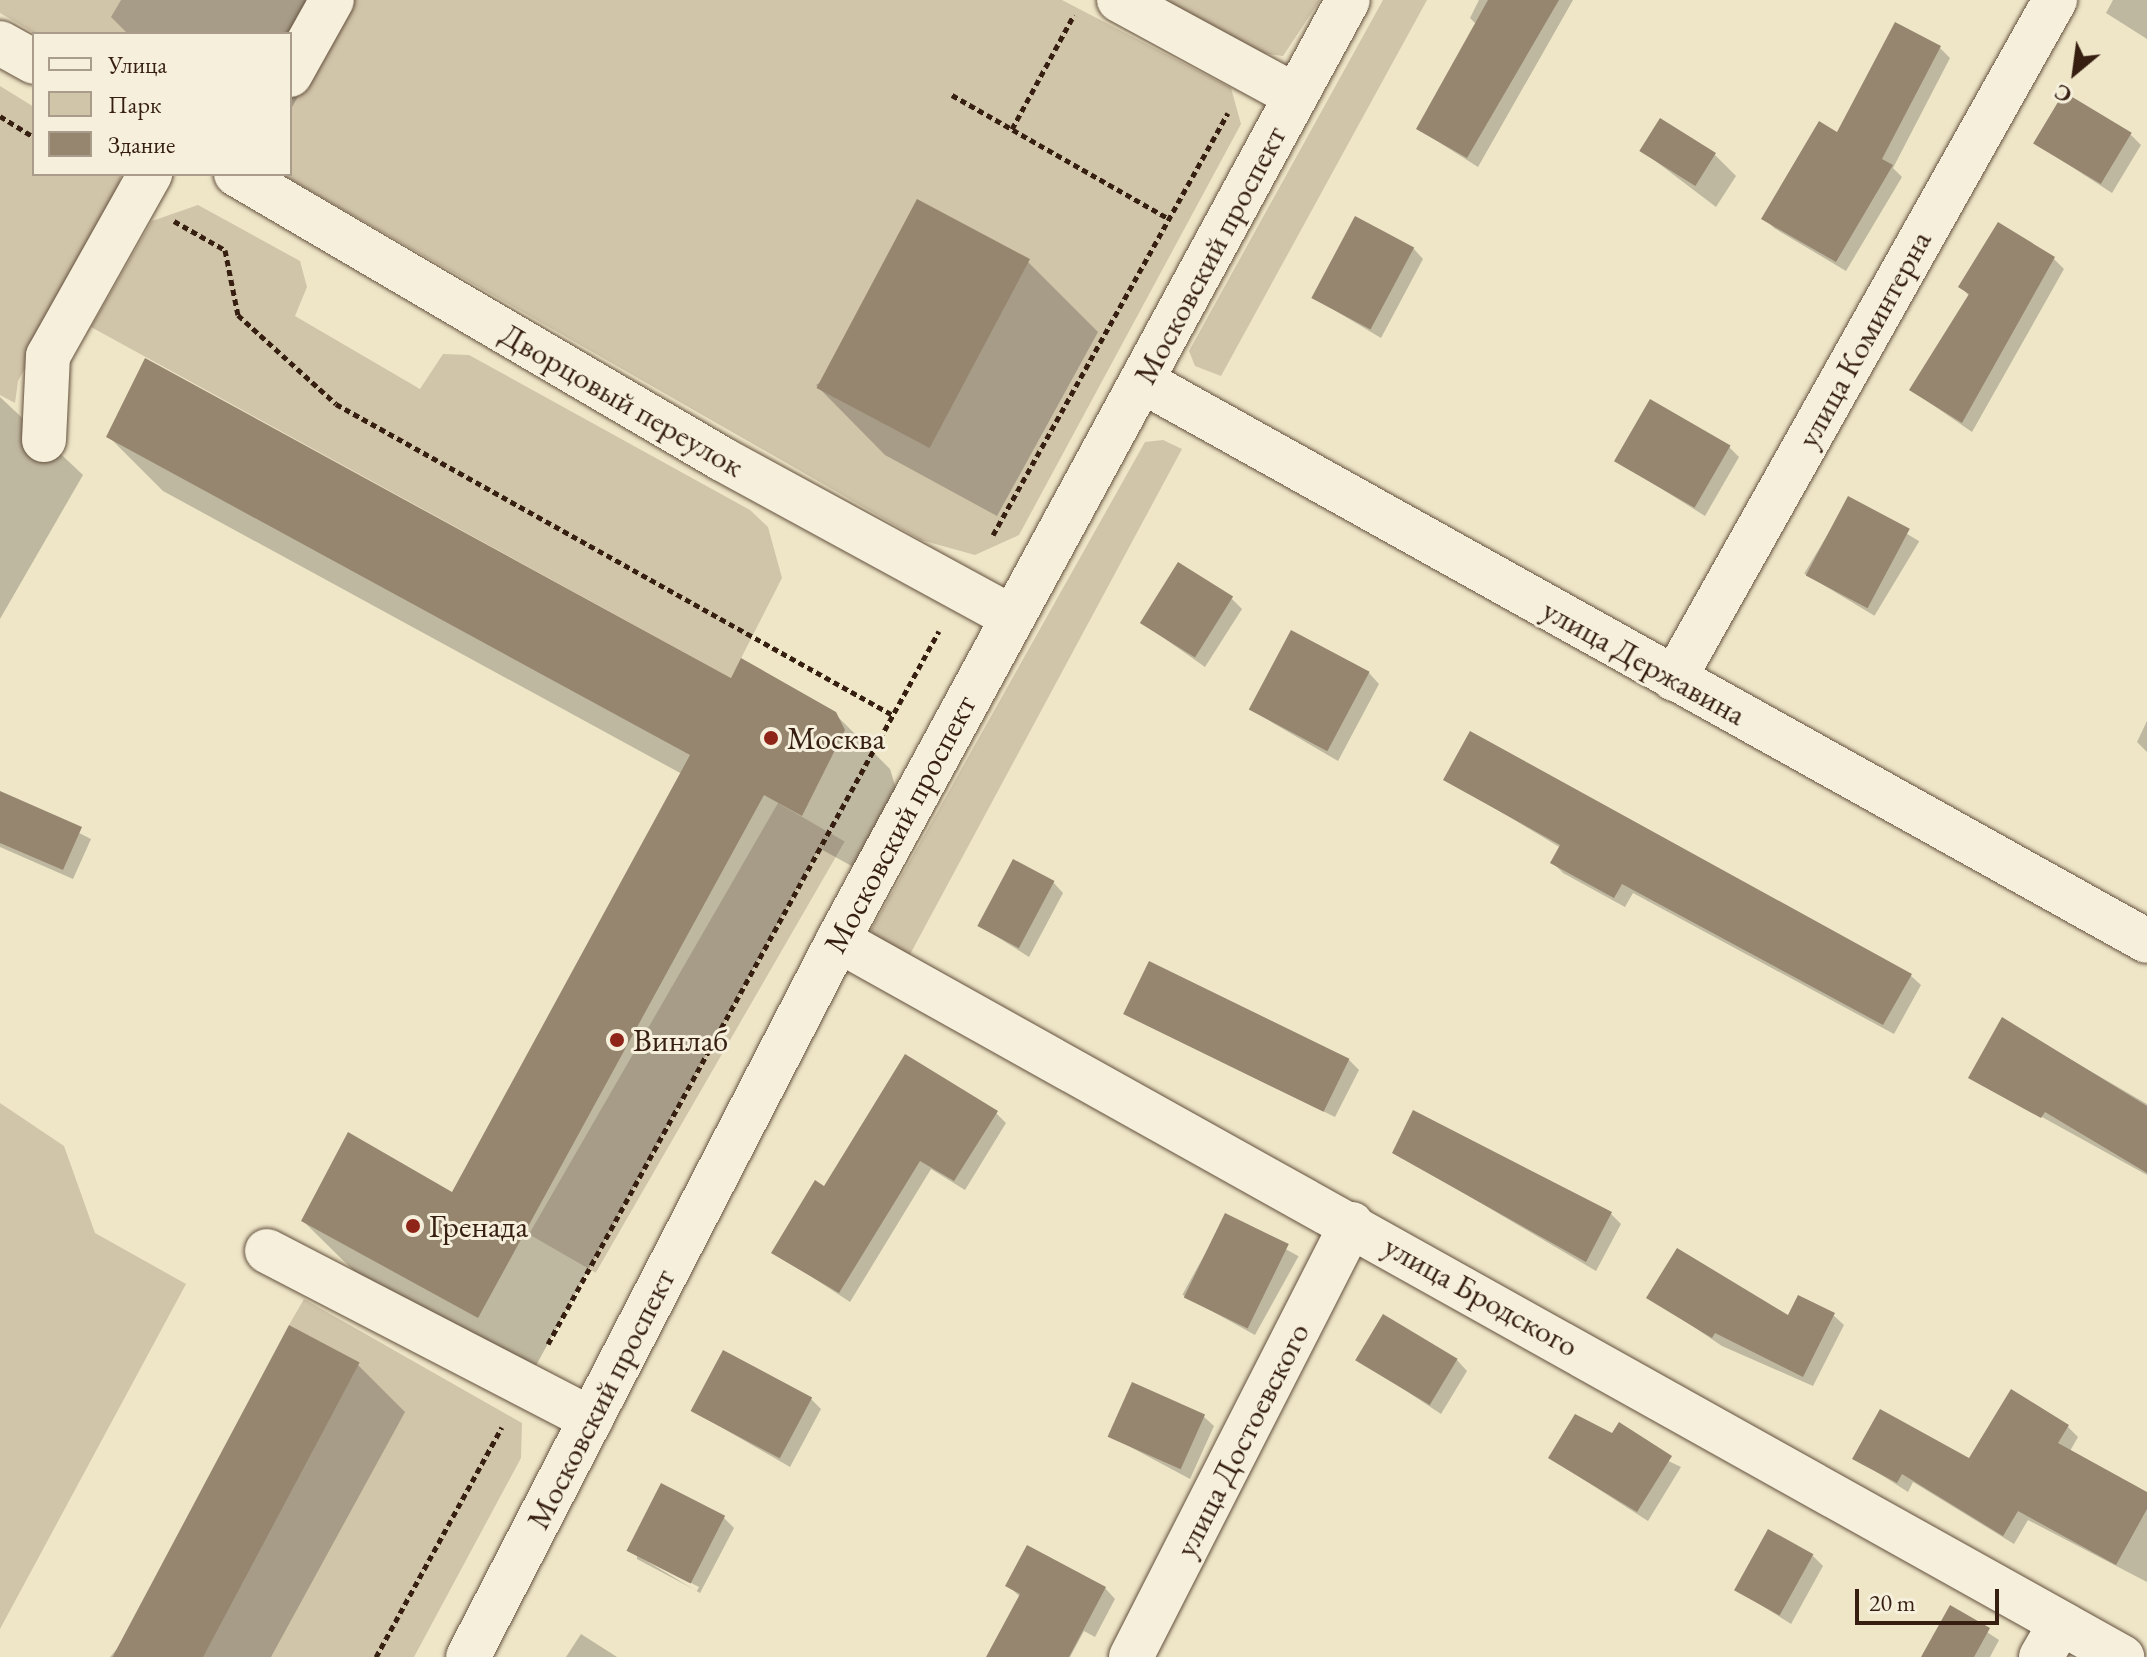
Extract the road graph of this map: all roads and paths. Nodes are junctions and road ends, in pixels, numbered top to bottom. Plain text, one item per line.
1 (332, 0) edge
2 (1082, 0) edge
3 (1119, 0) edge
4 (1348, 0) edge
5 (2055, 0) edge
6 (0, 43) edge
7 (32, 61) edge
8 (292, 71) edge
9 (1250, 73) junction
10 (952, 95) dead end
11 (1296, 96) junction
12 (0, 116) edge
13 (1012, 129) junction
14 (32, 136) edge
15 (239, 176) edge
16 (143, 186) edge
17 (1169, 219) junction
18 (1142, 381) junction
19 (44, 440) dead end
20 (993, 535) dead end
21 (1012, 617) junction
22 (939, 631) dead end
23 (1674, 679) junction
24 (893, 715) junction
25 (838, 940) junction
26 (2147, 941) edge
27 (1352, 1224) junction
28 (267, 1251) dead end
29 (524, 1387) junction
30 (591, 1419) junction
31 (2051, 1640) edge
32 (376, 1657) edge
33 (468, 1657) edge
34 (1131, 1657) edge
35 (2122, 1657) edge

1 - 8 street
2 - 13 path
3 - 9 street
4 - 11 street, Московский проспект
5 - 23 street, улица Коминтерна
6 - 7 street
9 - 11 street
9 - 17 path
10 - 13 path
11 - 18 street, Московский проспект
12 - 14 path
13 - 17 path
15 - 21 street, Дворцовый переулок
16 - 19 street
16 - 24 path
17 - 20 path
18 - 21 street, Московский проспект
18 - 23 street, улица Державина
21 - 25 street, Московский проспект
22 - 24 path
23 - 26 street, улица Державина
24 - 29 path
25 - 27 street, улица Бродского
25 - 30 street, Московский проспект
27 - 31 street, улица Бродского
27 - 34 street, улица Достоевского
28 - 29 street
29 - 30 street
29 - 32 path
30 - 33 street, Московский проспект
31 - 35 street, улица Бродского

